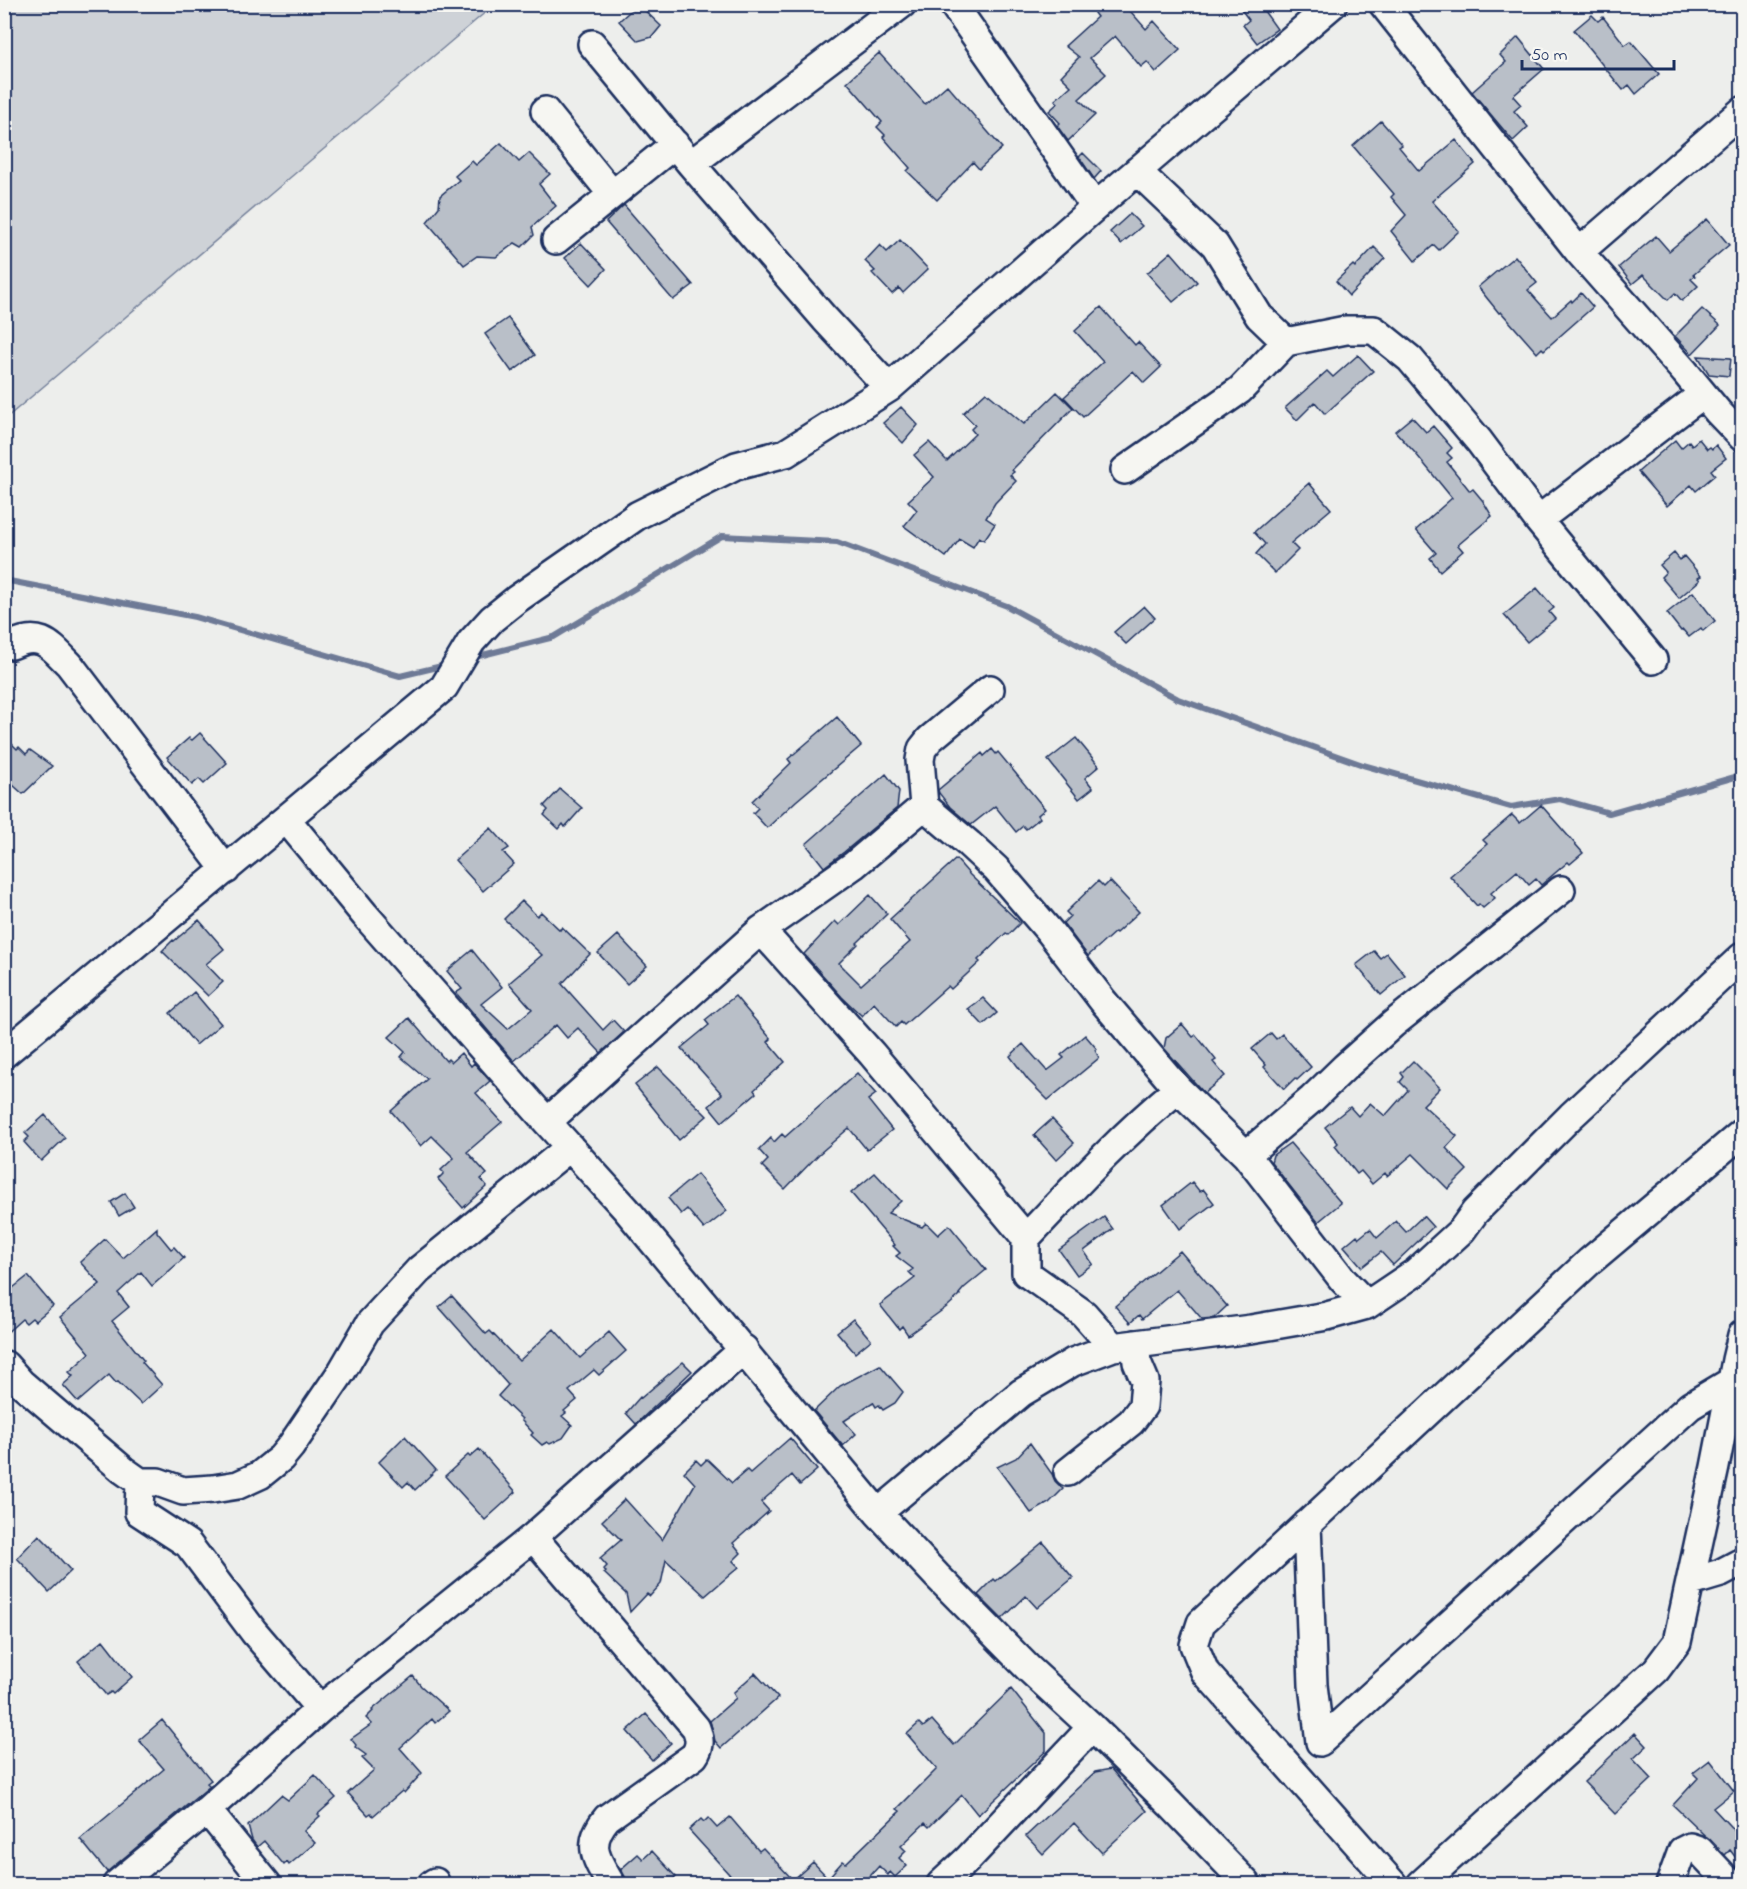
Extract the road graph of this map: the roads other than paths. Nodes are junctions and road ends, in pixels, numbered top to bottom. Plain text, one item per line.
1 (902, 4) edge
2 (953, 4) edge
3 (1333, 4) edge
4 (1383, 4) edge
5 (592, 44) dead end
6 (545, 111) dead end
7 (1743, 111) edge
8 (683, 154) junction
9 (1137, 171) junction
10 (612, 194) junction
11 (1095, 207) junction
12 (556, 240) dead end
13 (1579, 252) junction
14 (1286, 342) junction
15 (890, 388) junction
16 (1703, 394) junction
17 (1743, 437) edge
18 (1125, 470) dead end
19 (1538, 520) junction
20 (12, 645) dead end
21 (1653, 660) dead end
22 (990, 689) dead end
23 (924, 806) junction
24 (287, 820) junction
25 (226, 870) junction
26 (1562, 890) dead end
27 (761, 930) junction
28 (1743, 957) edge
29 (4, 1054) edge
30 (1178, 1089) junction
31 (547, 1122) junction
32 (1743, 1133) edge
33 (570, 1147) junction
34 (1246, 1155) junction
35 (1026, 1238) junction
36 (1366, 1305) junction
37 (1743, 1335) edge
38 (1124, 1346) junction
39 (744, 1349) junction
40 (5, 1365) edge
41 (1732, 1381) junction
42 (1068, 1472) dead end
43 (140, 1482) junction
44 (878, 1513) junction
45 (1307, 1524) junction
46 (533, 1536) junction
47 (1743, 1562) edge
48 (1691, 1582) junction
49 (320, 1709) junction
50 (1092, 1727) junction
51 (1320, 1742) junction
52 (1292, 1772) junction
53 (207, 1810) junction
54 (117, 1884) edge
55 (267, 1884) edge
56 (611, 1884) edge
57 (941, 1884) edge
58 (1247, 1884) edge
59 (1393, 1884) edge
60 (1421, 1884) edge
61 (1670, 1884) edge
62 (1731, 1884) edge

1 - 8 street
2 - 11 street
3 - 9 street
4 - 13 street
5 - 8 street
6 - 10 street
7 - 13 street
8 - 10 street
8 - 15 street
9 - 11 street
9 - 14 street
10 - 12 street
11 - 15 street
13 - 16 street
14 - 18 street
14 - 19 street
15 - 24 street
16 - 17 street
16 - 19 street
19 - 21 street
20 - 25 street
22 - 23 street
23 - 27 street
23 - 30 street
24 - 25 street
24 - 31 street
25 - 29 street
26 - 34 street
27 - 31 street
27 - 35 street
28 - 36 street
30 - 34 street
30 - 35 street
31 - 33 street
32 - 45 street
33 - 39 street
33 - 43 street
34 - 36 street
35 - 38 street
36 - 38 street
37 - 41 street
38 - 42 street
38 - 44 street
39 - 44 street
39 - 46 street
40 - 43 street
41 - 48 street
41 - 51 street
43 - 49 street
44 - 50 street
45 - 51 street
45 - 52 street
46 - 49 street
46 - 56 street
47 - 48 street
48 - 60 street
49 - 53 street
50 - 57 street
50 - 58 street
51 - 52 street
52 - 59 street
53 - 54 street
53 - 55 street
61 - 62 street

